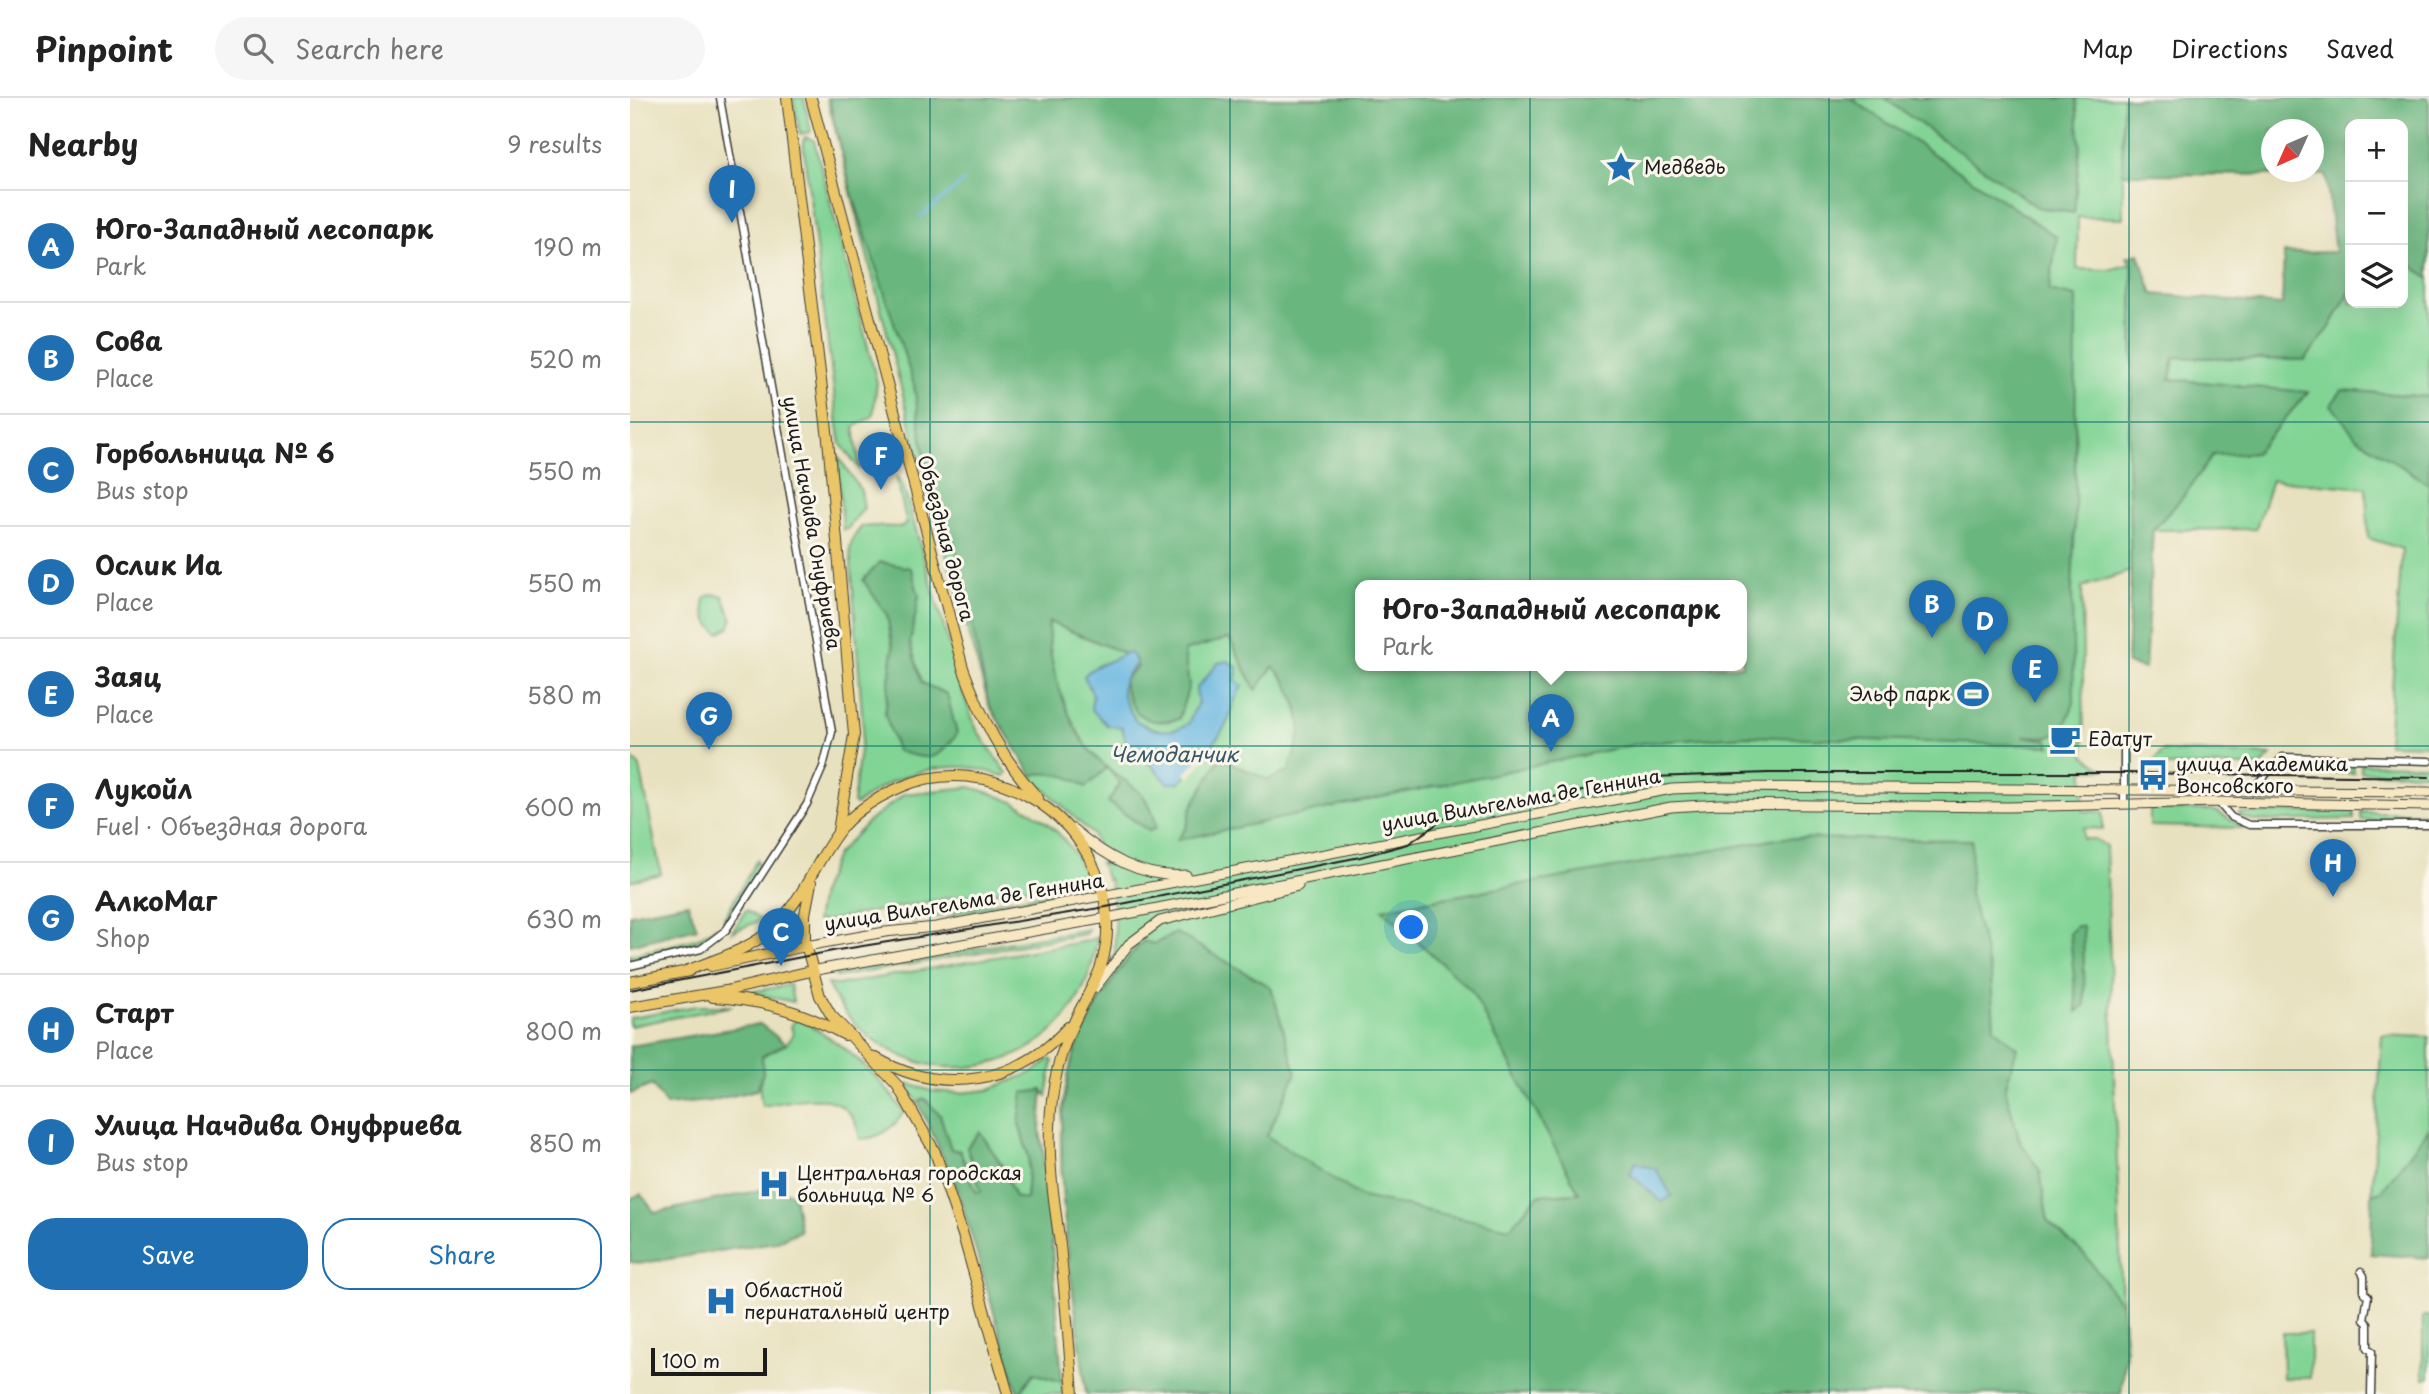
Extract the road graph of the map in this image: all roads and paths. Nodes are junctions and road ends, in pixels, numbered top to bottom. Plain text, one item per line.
1 (720, 98) edge
2 (787, 98) edge
3 (811, 98) edge
4 (2124, 742) dead end
5 (2429, 761) edge
6 (2124, 789) junction
7 (2251, 790) junction
8 (2429, 792) edge
9 (2218, 802) junction
10 (2124, 803) junction
11 (1046, 806) junction
12 (2429, 806) edge
13 (2429, 825) edge
14 (1069, 826) junction
15 (838, 832) junction
16 (1351, 870) junction
17 (814, 873) junction
18 (1216, 874) junction
19 (1104, 897) junction
20 (1107, 918) junction
21 (806, 946) junction
22 (630, 966) edge
23 (811, 971) junction
24 (684, 972) junction
25 (630, 982) edge
26 (686, 996) junction
27 (1086, 1001) junction
28 (650, 1003) junction
29 (630, 1007) edge
30 (630, 1012) edge
31 (1076, 1018) junction
32 (854, 1041) junction
33 (867, 1052) junction
34 (2361, 1271) dead end
35 (1008, 1394) edge
36 (1073, 1394) edge
37 (2371, 1394) edge

1 - 22 street, улица Начдива Онуфриева
2 - 15 main road
3 - 11 main road, Объездная дорога
4 - 6 street
5 - 7 street
6 - 7 main road, улица Вильгельма де Геннина
6 - 10 street
6 - 18 main road, улица Вильгельма де Геннина
7 - 8 main road, улица Вильгельма де Геннина
9 - 10 main road, улица Вильгельма де Геннина
9 - 12 main road, улица Вильгельма де Геннина
9 - 13 street
10 - 16 main road, улица Вильгельма де Геннина
11 - 14 main road
11 - 15 main road
14 - 18 main road
14 - 19 main road
15 - 17 main road
16 - 20 main road, улица Вильгельма де Геннина
16 - 27 main road
17 - 21 main road
17 - 24 main road
18 - 19 main road, улица Вильгельма де Геннина
19 - 20 main road
19 - 21 main road, улица Вильгельма де Геннина
20 - 23 main road, улица Вильгельма де Геннина
20 - 27 main road
21 - 23 main road
21 - 24 main road
23 - 26 main road
23 - 32 main road
24 - 25 main road
26 - 28 main road
26 - 32 main road
27 - 31 main road
28 - 29 main road
28 - 30 street
31 - 33 main road
31 - 36 main road
32 - 33 main road
33 - 35 main road
34 - 37 street

